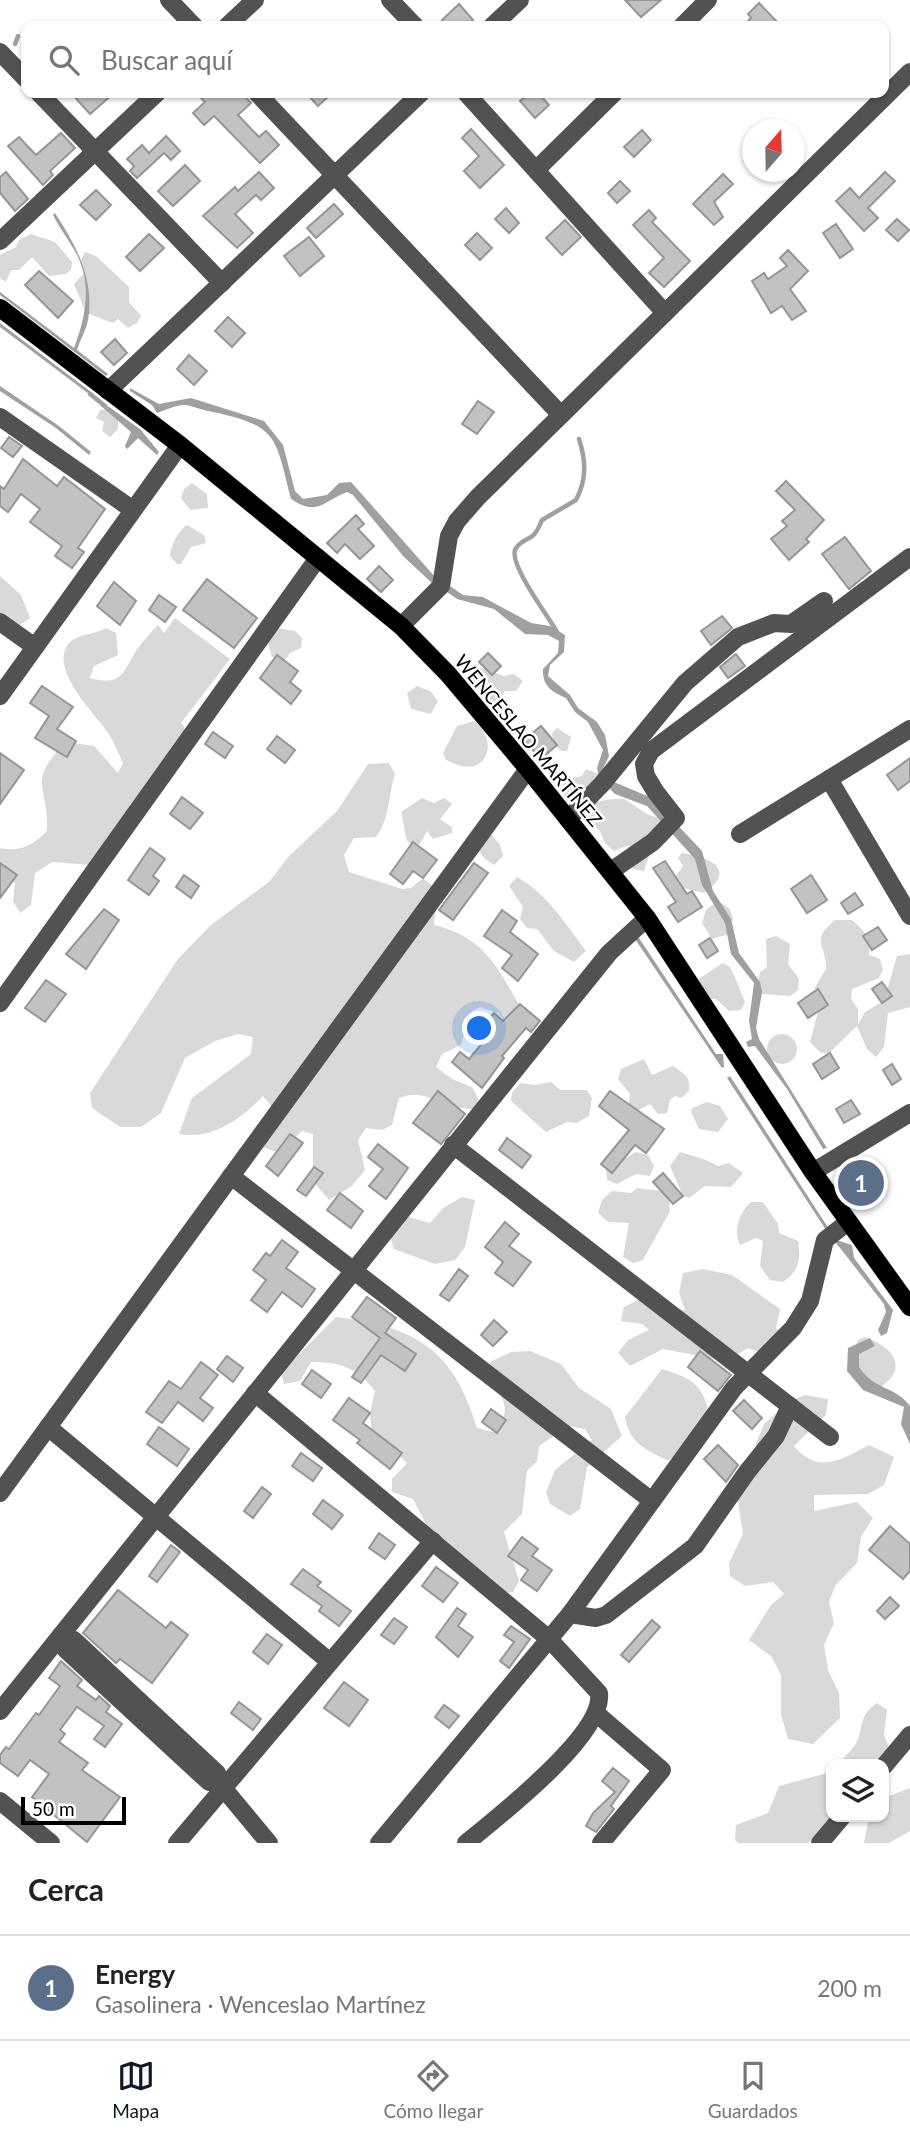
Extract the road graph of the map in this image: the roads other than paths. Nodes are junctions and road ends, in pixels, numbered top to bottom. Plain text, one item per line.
1 (169, 0) edge
2 (255, 0) edge
3 (390, 0) edge
4 (520, 0) edge
5 (708, 0) edge
6 (189, 21) edge
7 (232, 21) edge
8 (410, 21) edge
9 (497, 21) edge
10 (687, 21) edge
11 (0, 52) edge
12 (910, 72) edge
13 (21, 74) edge
14 (889, 93) edge
15 (44, 98) edge
16 (152, 98) edge
17 (262, 98) edge
18 (416, 98) edge
19 (471, 98) edge
20 (609, 98) edge
21 (884, 98) edge
22 (95, 151) junction
23 (536, 170) junction
24 (335, 175) junction
25 (0, 241) edge
26 (222, 283) junction
27 (0, 308) edge
28 (665, 313) junction
29 (108, 391) junction
30 (561, 415) junction
31 (0, 417) edge
32 (180, 445) junction
33 (134, 510) junction
34 (910, 556) edge
35 (318, 558) junction
36 (824, 601) dead end
37 (0, 622) edge
38 (401, 626) junction
39 (35, 647) junction
40 (0, 696) edge
41 (910, 729) edge
42 (528, 768) junction
43 (828, 779) junction
44 (568, 819) junction
45 (740, 834) dead end
46 (611, 871) junction
47 (910, 916) edge
48 (647, 918) junction
49 (0, 1003) edge
50 (910, 1113) edge
51 (453, 1145) junction
52 (813, 1172) junction
53 (231, 1176) junction
54 (848, 1222) junction
55 (353, 1273) junction
56 (910, 1307) edge
57 (748, 1373) junction
58 (256, 1393) junction
59 (790, 1406) junction
60 (48, 1426) junction
61 (830, 1437) dead end
62 (0, 1493) edge
63 (652, 1502) junction
64 (156, 1517) junction
65 (433, 1541) junction
66 (570, 1614) junction
67 (64, 1638) junction
68 (549, 1639) junction
69 (330, 1662) junction
70 (0, 1711) edge
71 (597, 1714) junction
72 (910, 1735) edge
73 (889, 1760) edge
74 (221, 1785) junction
75 (0, 1801) edge
76 (838, 1822) edge
77 (607, 1841) edge
78 (51, 1843) edge
79 (177, 1843) edge
80 (269, 1843) edge
81 (379, 1843) edge
82 (466, 1843) edge
83 (820, 1843) edge

1 - 6 street
2 - 7 street
3 - 8 street
4 - 9 street
5 - 10 street
11 - 13 street
12 - 14 street
15 - 22 street
16 - 22 street
17 - 24 street
18 - 24 street
19 - 23 street
20 - 23 street
21 - 28 street
22 - 25 street
22 - 26 street
23 - 28 street
24 - 26 street
24 - 30 street
26 - 29 street
27 - 29 main road, WENCESLAO MARTÍNEZ
28 - 30 street
29 - 32 main road, WENCESLAO MARTÍNEZ
30 - 38 street
31 - 33 street
32 - 33 street
32 - 35 main road, WENCESLAO MARTÍNEZ
33 - 39 street
34 - 46 street
35 - 38 main road, WENCESLAO MARTÍNEZ
35 - 49 street
36 - 44 street
37 - 39 street
38 - 42 main road, WENCESLAO MARTÍNEZ
39 - 40 street
41 - 43 street
42 - 44 main road, WENCESLAO MARTÍNEZ
42 - 53 street
43 - 45 street
43 - 47 street
44 - 46 main road, WENCESLAO MARTÍNEZ
46 - 48 main road, WENCESLAO MARTÍNEZ
48 - 51 street
48 - 52 main road, WENCESLAO MARTÍNEZ
50 - 52 street
51 - 55 street
51 - 57 street
52 - 54 main road, WENCESLAO MARTÍNEZ
53 - 55 street
53 - 60 street
54 - 56 main road, WENCESLAO MARTÍNEZ
54 - 57 street
55 - 58 street
55 - 63 street
57 - 59 street
57 - 63 street
58 - 64 street
58 - 65 street
59 - 61 street
59 - 66 street
60 - 62 street
60 - 64 street
63 - 66 street
64 - 67 street
64 - 69 street
65 - 68 street
65 - 69 street
66 - 68 street
67 - 70 street
67 - 74 street
68 - 71 street
68 - 81 street
69 - 74 street
71 - 77 street
71 - 82 street
72 - 73 street
74 - 79 street
74 - 80 street
75 - 78 street
76 - 83 street

